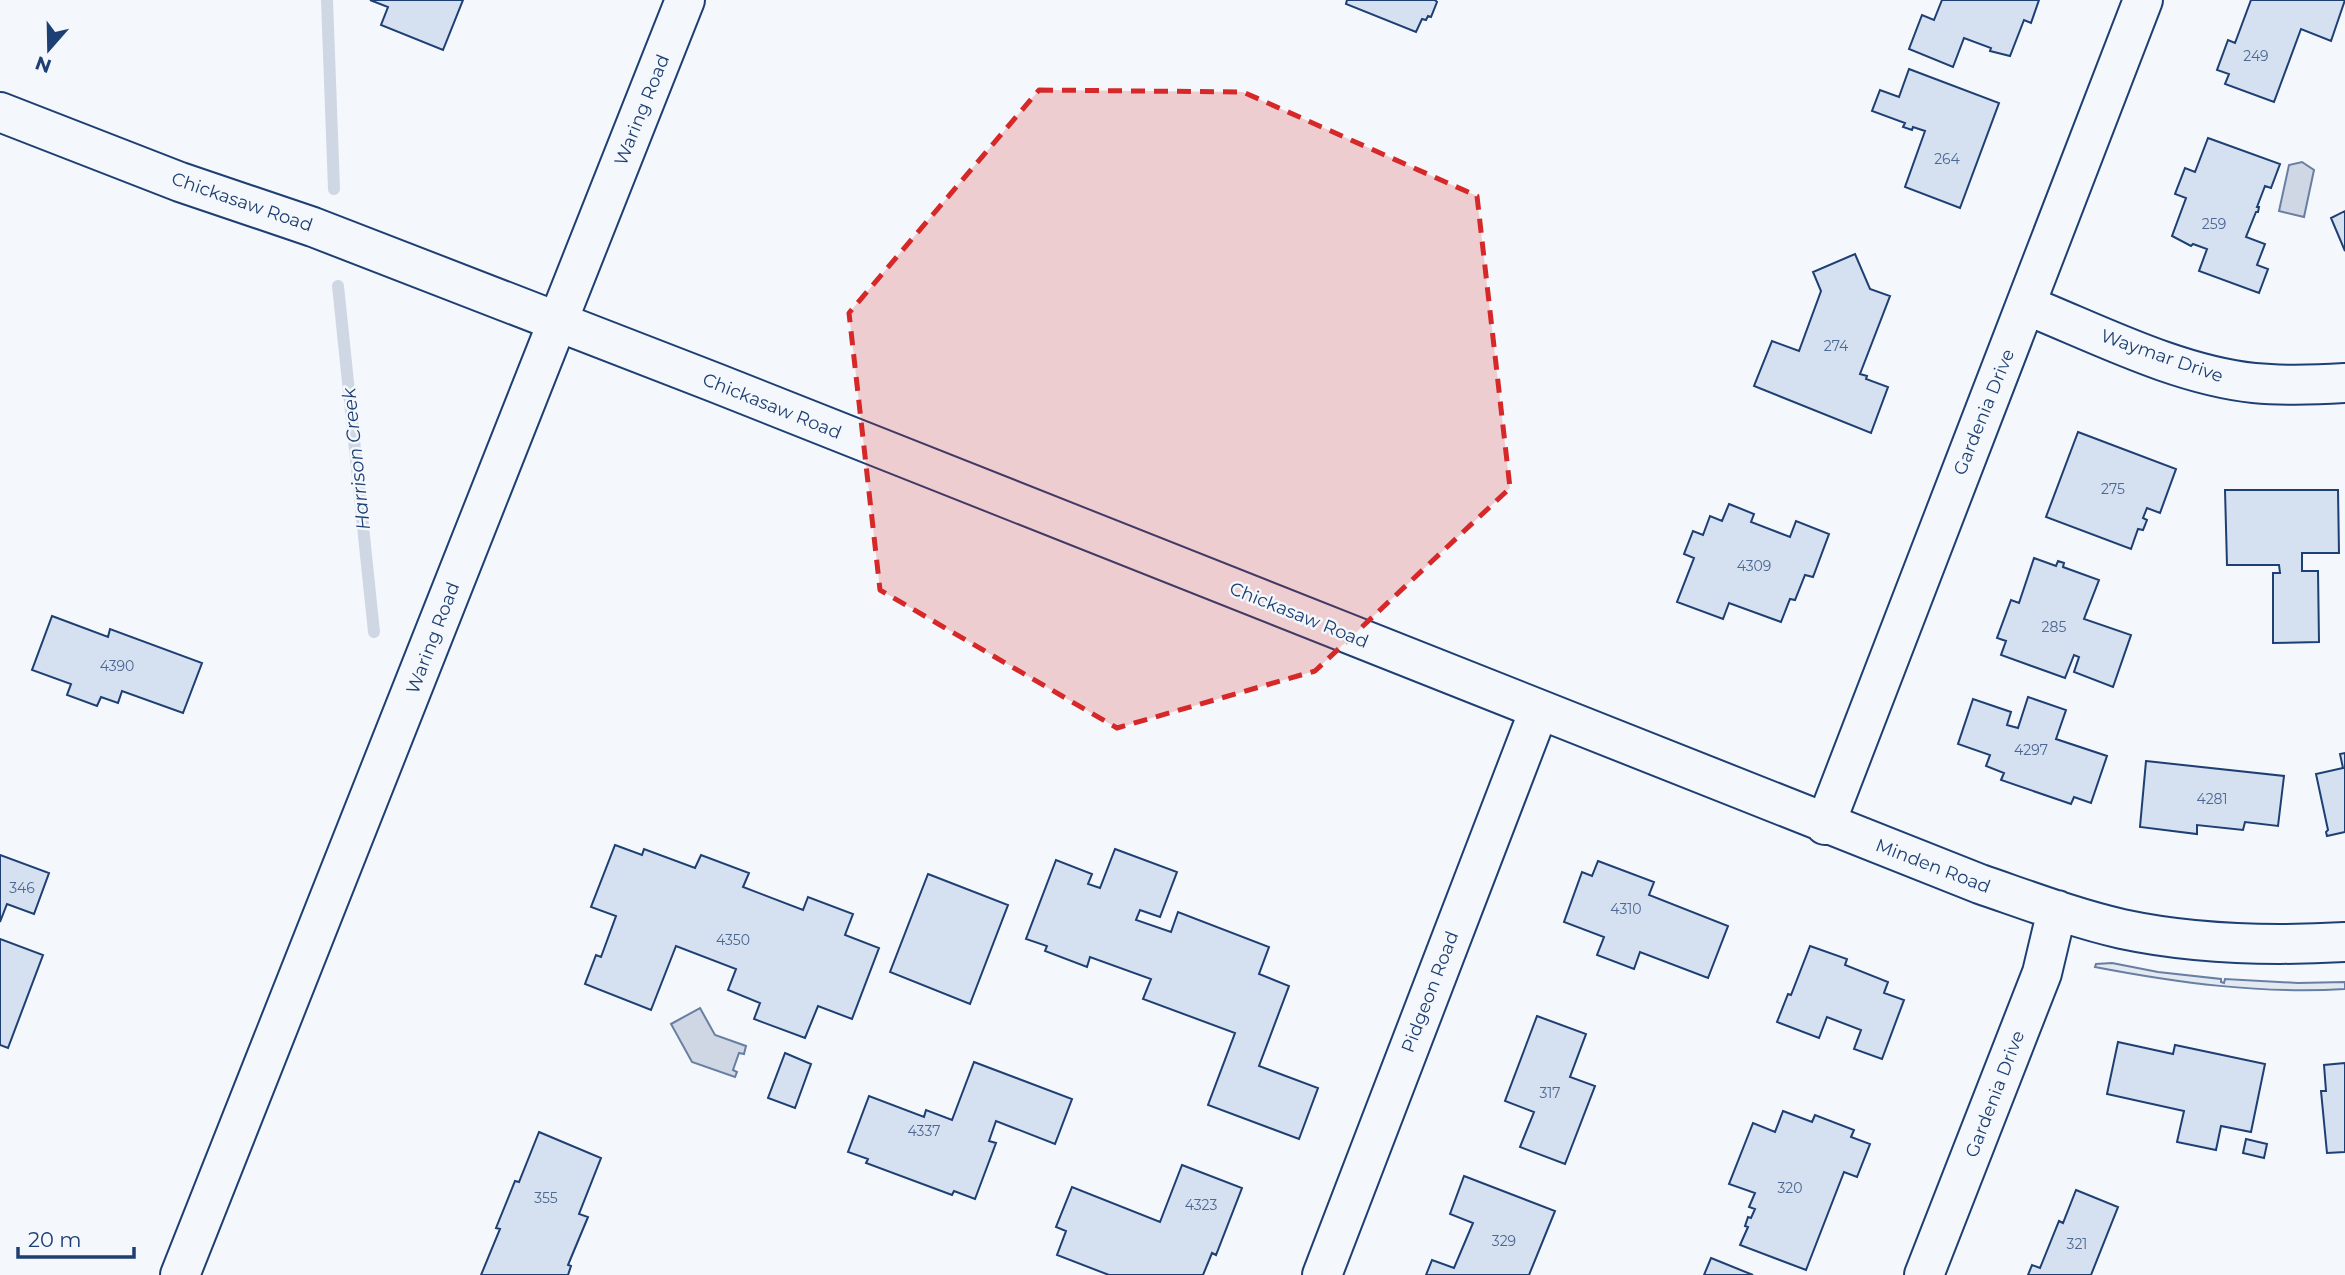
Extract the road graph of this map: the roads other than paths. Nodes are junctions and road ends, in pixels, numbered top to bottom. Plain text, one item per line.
1 (685, 0) edge
2 (2143, 0) edge
3 (0, 112) edge
4 (2026, 305) junction
5 (558, 322) junction
6 (2345, 383) edge
7 (1539, 710) junction
8 (1825, 825) junction
9 (2057, 910) junction
10 (2345, 942) edge
11 (180, 1275) edge
12 (1322, 1275) edge
13 (1924, 1275) edge

1 - 5 street, Waring Road
2 - 4 street, Gardenia Drive
3 - 5 street, Chickasaw Road
4 - 6 street, Waymar Drive
4 - 8 street, Gardenia Drive
5 - 7 street, Chickasaw Road
5 - 11 street, Waring Road
7 - 8 street, Minden Road
7 - 12 street, Pidgeon Road
8 - 9 street, Minden Road
9 - 10 street, Minden Road
9 - 13 street, Gardenia Drive

